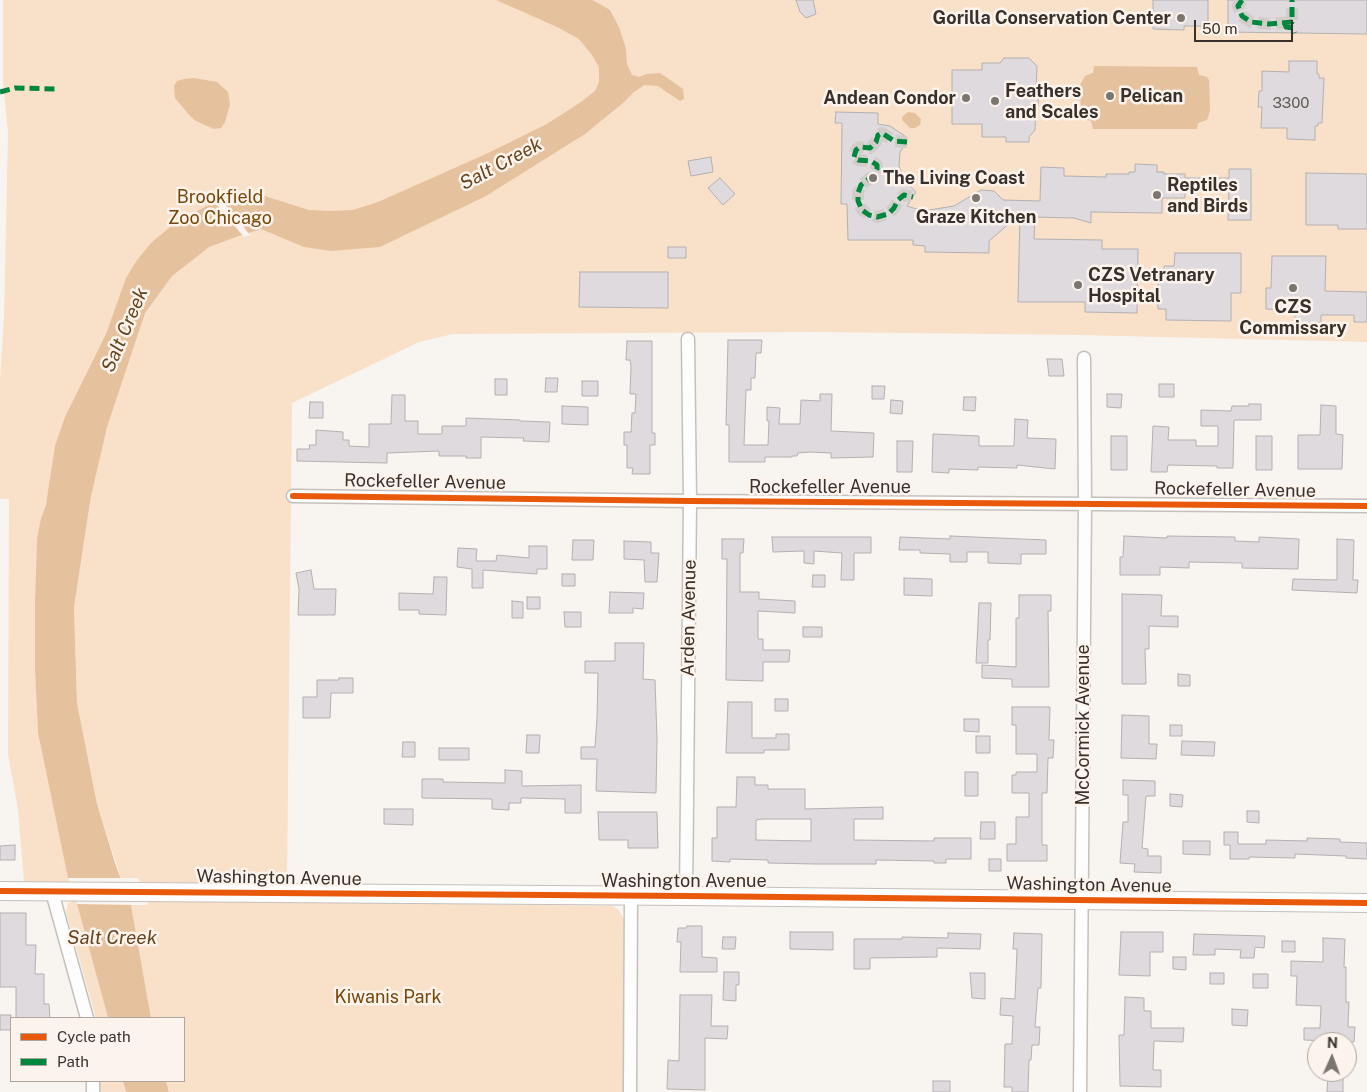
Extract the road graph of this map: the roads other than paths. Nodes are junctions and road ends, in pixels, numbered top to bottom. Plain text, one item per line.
1 (688, 339) dead end
2 (1084, 358) dead end
3 (294, 496) dead end
4 (690, 501) junction
5 (1085, 503) junction
6 (1367, 506) edge
7 (0, 891) edge
8 (52, 892) junction
9 (631, 896) junction
10 (686, 896) junction
11 (1082, 900) junction
12 (1366, 904) edge
13 (87, 1017) edge
14 (630, 1092) edge
15 (1080, 1092) edge

1 - 4 street, Arden Avenue
2 - 5 street, McCormick Avenue
3 - 4 street, Rockefeller Avenue
4 - 5 street, Rockefeller Avenue
4 - 10 street, Arden Avenue
5 - 6 street, Rockefeller Avenue
5 - 11 street, McCormick Avenue
7 - 8 street, Washington Avenue
8 - 9 street, Washington Avenue
8 - 13 street
9 - 10 street, Washington Avenue
9 - 14 street
10 - 11 street, Washington Avenue
11 - 12 street, Washington Avenue
11 - 15 street, McCormick Avenue

